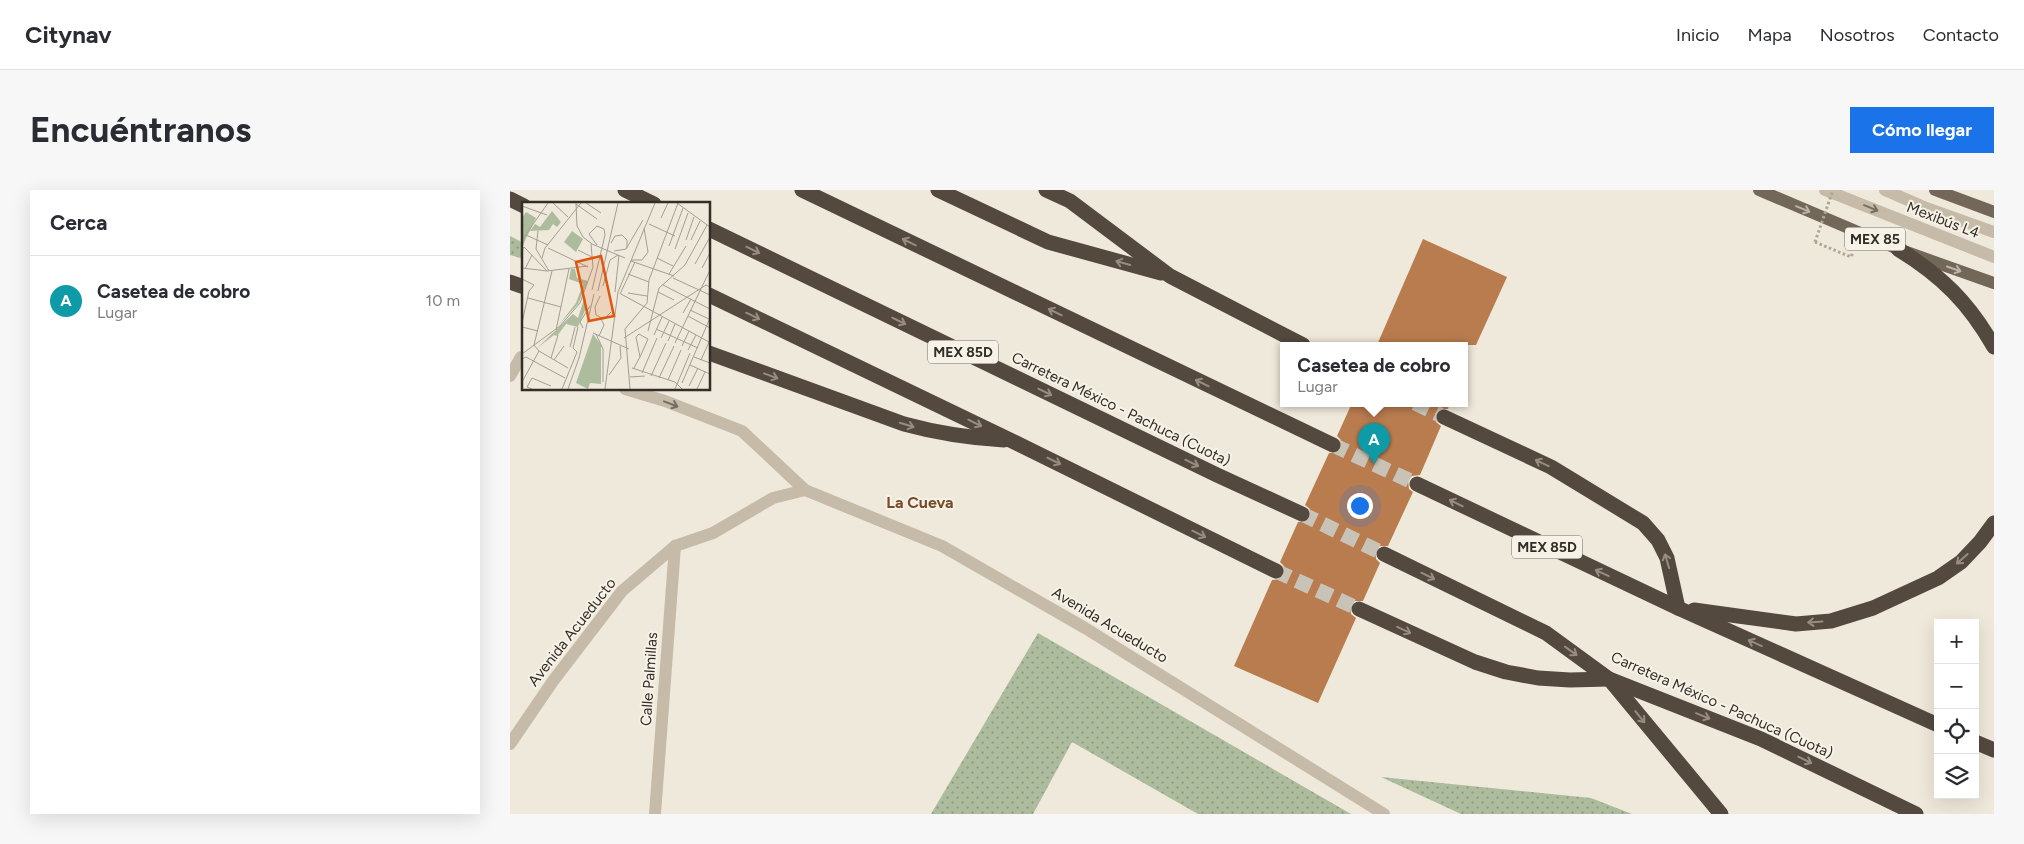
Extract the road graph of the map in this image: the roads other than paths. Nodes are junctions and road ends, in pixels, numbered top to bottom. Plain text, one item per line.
1 (625, 190) edge
2 (802, 190) edge
3 (938, 190) edge
4 (1046, 190) edge
5 (1758, 190) edge
6 (1825, 190) edge
7 (1885, 190) edge
8 (1935, 190) edge
9 (1957, 194) edge
10 (510, 199) edge
11 (650, 202) edge
12 (522, 205) edge
13 (1994, 212) edge
14 (710, 229) edge
15 (1994, 232) edge
16 (1898, 249) junction
17 (1994, 256) edge
18 (1170, 276) junction
19 (510, 282) edge
20 (1994, 283) edge
21 (522, 286) edge
22 (710, 295) edge
23 (1297, 342) edge
24 (1994, 347) edge
25 (710, 353) edge
26 (518, 356) edge
27 (510, 376) edge
28 (628, 390) edge
29 (1444, 417) tunnel mouth
30 (1010, 440) junction
31 (1333, 444) tunnel mouth
32 (1417, 484) tunnel mouth
33 (805, 490) junction
34 (1302, 514) tunnel mouth
35 (1994, 523) edge
36 (675, 546) junction
37 (1384, 554) tunnel mouth
38 (1276, 572) tunnel mouth
39 (1678, 608) junction
40 (1359, 609) tunnel mouth
41 (1609, 679) junction
42 (1934, 723) edge
43 (510, 744) edge
44 (1979, 744) edge
45 (1994, 750) edge
46 (655, 814) edge
47 (1384, 814) edge
48 (1720, 814) edge
49 (1916, 814) edge

1 - 11 highway
31 -> 2 highway
18 -> 3 highway
4 - 18 highway
5 -> 16 main road, MEX 85
6 -> 17 street, Mexibús L4
7 - 15 street, Mexibús L4
8 - 9 main road
9 - 13 main road
10 - 12 highway
14 -> 34 highway, Carretera México - Pachuca (Cuota) / MEX 85D
16 -> 20 main road, MEX 85
16 - 24 highway
18 - 23 highway
19 - 21 highway
22 -> 30 highway
25 -> 30 highway
26 - 27 street
28 -> 33 street, Avenida Acueducto
39 -> 29 highway
30 -> 38 highway
39 -> 32 highway, MEX 85D
33 - 36 street, Avenida Acueducto
33 - 47 street, Avenida Acueducto
35 -> 39 highway
36 - 43 street, Avenida Acueducto
36 - 46 street, Calle Palmillas
37 -> 41 highway, Carretera México - Pachuca (Cuota)
42 -> 39 highway, MEX 85D
40 -> 41 highway
41 -> 48 highway
41 -> 49 highway, Carretera México - Pachuca (Cuota)
44 - 45 highway

